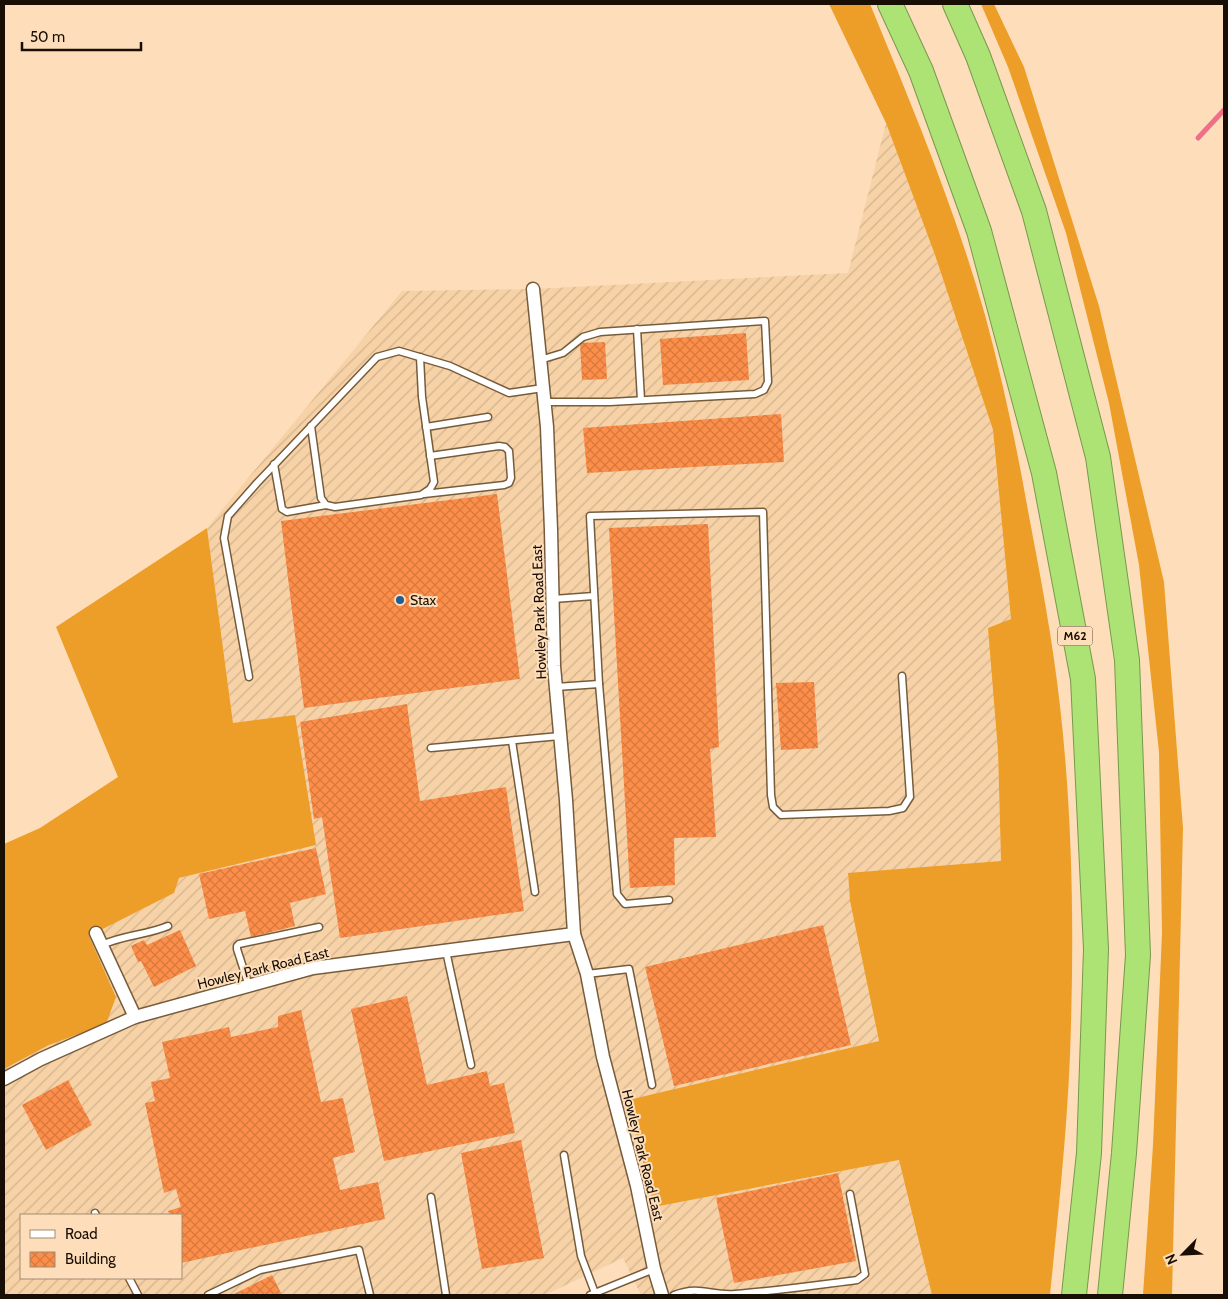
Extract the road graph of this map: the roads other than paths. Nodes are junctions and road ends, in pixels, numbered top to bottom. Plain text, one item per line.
1 (890, 4) edge
2 (955, 4) edge
3 (532, 289) dead end
4 (637, 329) junction
5 (420, 357) junction
6 (540, 360) junction
7 (543, 388) junction
8 (641, 400) junction
9 (544, 402) junction
10 (488, 417) dead end
11 (311, 426) junction
12 (426, 427) junction
13 (430, 456) junction
14 (274, 464) junction
15 (421, 495) junction
16 (326, 505) junction
17 (594, 596) junction
18 (553, 598) junction
19 (902, 676) dead end
20 (249, 677) dead end
21 (599, 684) junction
22 (556, 687) junction
23 (560, 736) junction
24 (512, 741) junction
25 (432, 748) dead end
26 (536, 892) dead end
27 (669, 900) dead end
28 (168, 926) dead end
29 (320, 927) dead end
30 (96, 933) dead end
31 (574, 934) junction
32 (102, 946) junction
33 (446, 951) junction
34 (587, 974) junction
35 (249, 986) junction
36 (135, 1017) junction
37 (471, 1064) dead end
38 (4, 1079) edge
39 (652, 1085) dead end
40 (564, 1155) dead end
41 (850, 1194) dead end
42 (432, 1197) dead end
43 (654, 1269) junction
44 (130, 1279) edge
45 (592, 1294) edge
46 (138, 1295) edge
47 (208, 1295) edge
48 (370, 1295) edge
49 (446, 1295) edge
50 (662, 1295) edge
51 (674, 1295) edge
52 (1074, 1295) edge
53 (1110, 1295) edge

1 - 52 highway, M62
2 - 53 highway
3 - 6 street, Howley Park Road East
4 - 6 lane
4 - 8 lane
4 - 8 lane
5 - 7 lane
5 - 11 lane
5 - 12 lane
6 - 7 street, Howley Park Road East
7 - 9 street, Howley Park Road East
8 - 9 lane
9 - 18 street, Howley Park Road East
10 - 12 lane
11 - 14 lane
11 - 16 lane
12 - 13 lane
13 - 15 lane
13 - 15 lane
14 - 16 lane
14 - 20 lane
15 - 16 lane
17 - 18 lane
17 - 19 lane
17 - 21 lane
18 - 22 street, Howley Park Road East
21 - 22 lane
21 - 27 lane
22 - 23 street, Howley Park Road East
23 - 24 lane
23 - 31 street, Howley Park Road East
24 - 25 lane
24 - 26 lane
28 - 32 lane
29 - 35 lane
30 - 32 street
31 - 33 street, Howley Park Road East
31 - 34 street, Howley Park Road East
32 - 36 street
33 - 35 street, Howley Park Road East
33 - 37 lane
34 - 39 lane
34 - 43 street, Howley Park Road East
35 - 36 street, Howley Park Road East
36 - 38 street, Howley Park Road East
40 - 45 lane
41 - 51 lane
42 - 49 lane
43 - 45 lane
43 - 50 street, Howley Park Road East
44 - 46 lane
47 - 48 lane

